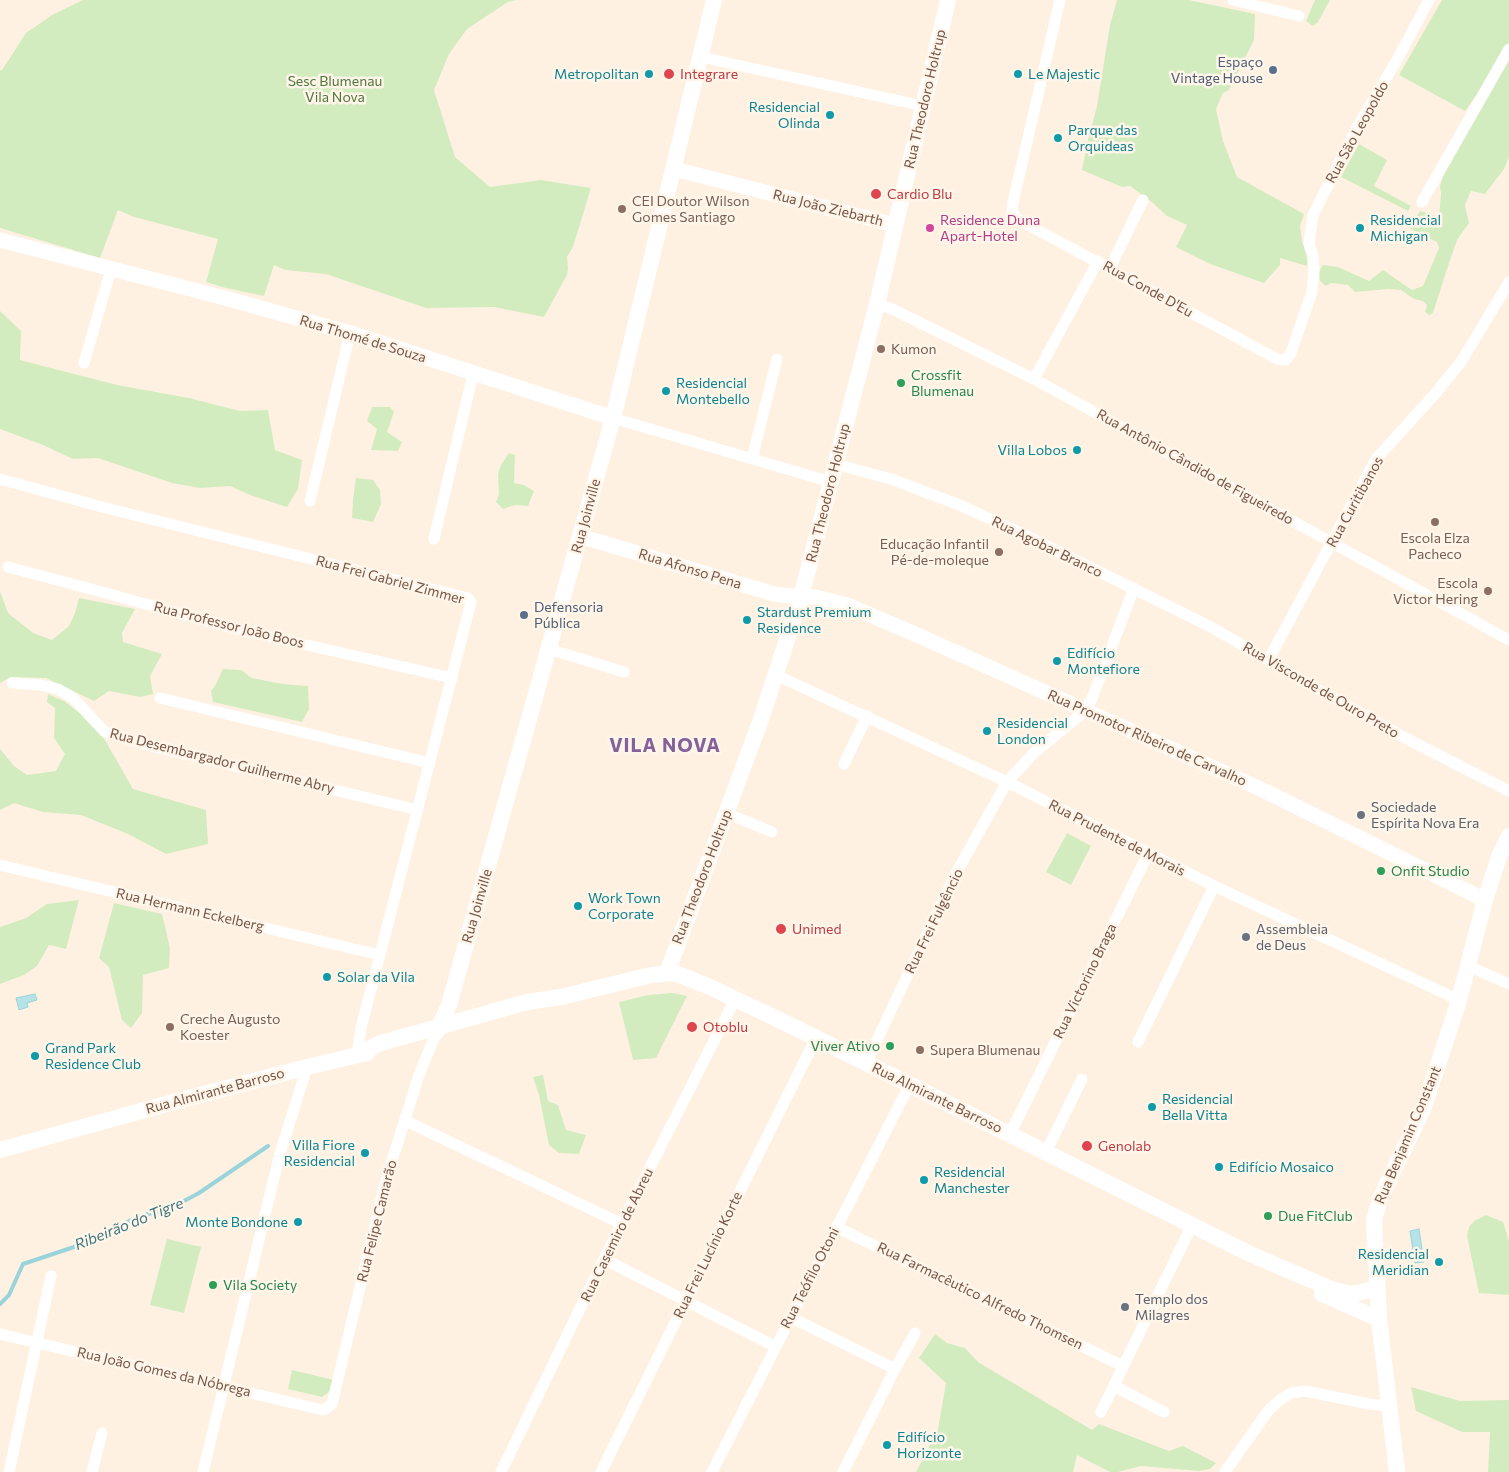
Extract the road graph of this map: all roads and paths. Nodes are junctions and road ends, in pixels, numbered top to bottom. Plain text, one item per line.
1 (714, 0) edge
2 (948, 0) edge
3 (1060, 0) edge
4 (1233, 0) edge
5 (1429, 0) edge
6 (1299, 16) dead end
7 (1509, 49) edge
8 (701, 57) junction
9 (924, 106) junction
10 (674, 169) junction
11 (1143, 200) dead end
12 (1422, 202) dead end
13 (895, 225) junction
14 (0, 240) edge
15 (1098, 261) junction
16 (1110, 268) junction
17 (111, 269) junction
18 (1509, 282) edge
19 (877, 304) junction
20 (350, 333) junction
21 (777, 359) dead end
22 (1286, 360) joint
23 (84, 363) dead end
24 (473, 374) junction
25 (1034, 379) junction
26 (613, 418) junction
27 (752, 459) junction
28 (835, 464) junction
29 (0, 478) edge
30 (831, 482) junction
31 (310, 501) dead end
32 (580, 536) junction
33 (434, 539) dead end
34 (1332, 542) junction
35 (8, 567) dead end
36 (1134, 588) junction
37 (801, 598) junction
38 (1509, 640) edge
39 (549, 649) junction
40 (1269, 659) junction
41 (624, 672) dead end
42 (776, 675) junction
43 (452, 678) junction
44 (12, 684) dead end
45 (160, 698) dead end
46 (1085, 711) junction
47 (867, 716) junction
48 (430, 763) junction
49 (844, 764) dead end
50 (1007, 782) junction
51 (1509, 790) edge
52 (418, 810) junction
53 (726, 813) junction
54 (772, 832) dead end
55 (1509, 836) edge
56 (1148, 854) junction
57 (0, 865) edge
58 (1214, 886) junction
59 (1486, 900) junction
60 (380, 955) junction
61 (1468, 966) junction
62 (667, 973) junction
63 (1509, 984) edge
64 (735, 999) junction
65 (1459, 1000) junction
66 (437, 1031) junction
67 (816, 1038) junction
68 (1138, 1042) dead end
69 (357, 1055) junction
70 (866, 1063) junction
71 (307, 1067) junction
72 (1082, 1079) dead end
73 (910, 1084) junction
74 (404, 1120) junction
75 (74, 1129) junction
76 (1010, 1134) junction
77 (0, 1142) edge
78 (0, 1150) edge
79 (1046, 1152) junction
80 (622, 1224) junction
81 (1192, 1225) junction
82 (836, 1227) junction
83 (1248, 1253) junction
84 (604, 1259) junction
85 (52, 1276) dead end
86 (1377, 1288) junction
87 (685, 1300) junction
88 (790, 1317) junction
89 (1379, 1319) junction
90 (915, 1333) dead end
91 (0, 1334) edge
92 (37, 1343) junction
93 (776, 1347) junction
94 (1123, 1366) junction
95 (895, 1369) junction
96 (224, 1386) junction
97 (1114, 1386) junction
98 (1390, 1406) junction
99 (328, 1408) joint
100 (1101, 1412) dead end
101 (1164, 1412) dead end
102 (102, 1433) dead end
103 (9, 1472) edge
104 (92, 1472) edge
105 (203, 1472) edge
106 (501, 1472) edge
107 (600, 1472) edge
108 (712, 1472) edge
109 (843, 1472) edge
110 (1225, 1472) edge
111 (1398, 1472) edge

1 - 8 main road, Rua Joinville
2 - 9 main road, Rua Theodoro Holtrup
3 - 15 street, Rua Conde D'Eu
4 - 6 street
5 - 22 street, Rua São Leopoldo
7 - 12 street
8 - 9 street
8 - 10 main road, Rua Joinville
9 - 13 main road, Rua Theodoro Holtrup
10 - 13 street, Rua João Ziebarth
10 - 26 main road, Rua Joinville
11 - 16 street
13 - 19 main road, Rua Theodoro Holtrup
14 - 17 street, Rua Thomé de Souza
15 - 16 street, Rua Conde D'Eu
15 - 25 street
16 - 22 street, Rua Conde D'Eu
17 - 20 street, Rua Thomé de Souza
17 - 23 street
18 - 34 street, Rua Curitibanos
19 - 25 street, Rua Antônio Cândido de Figueiredo
19 - 28 main road, Rua Theodoro Holtrup
20 - 24 street, Rua Thomé de Souza
20 - 31 street
21 - 27 street
24 - 26 street, Rua Thomé de Souza
24 - 33 street
25 - 34 street, Rua Antônio Cândido de Figueiredo
26 - 27 street
26 - 32 main road, Rua Joinville
27 - 30 street
28 - 30 main road, Rua Theodoro Holtrup
28 - 36 street, Rua Agobar Branco
29 - 43 street, Rua Frei Gabriel Zimmer
30 - 37 main road, Rua Theodoro Holtrup
32 - 37 street, Rua Afonso Pena
32 - 39 main road, Rua Joinville
34 - 38 street, Rua Antônio Cândido de Figueiredo
34 - 40 street, Rua Curitibanos
35 - 43 street, Rua Professor João Boos
36 - 40 street, Rua Visconde de Ouro Preto
36 - 46 street
37 - 42 main road, Rua Theodoro Holtrup
37 - 46 street, Rua Promotor Ribeiro de Carvalho
39 - 41 street
39 - 66 main road, Rua Joinville
40 - 51 street, Rua Visconde de Ouro Preto
42 - 47 street, Rua Prudente de Morais
42 - 53 main road, Rua Theodoro Holtrup
43 - 48 street, Rua Frei Gabriel Zimmer
44 - 52 street, Rua Desembargador Guilherme Abry
45 - 48 street
46 - 50 street, Rua Frei Fulgêncio
46 - 59 street, Rua Promotor Ribeiro de Carvalho
47 - 49 street
47 - 50 street, Rua Prudente de Morais
48 - 52 street, Rua Frei Gabriel Zimmer
50 - 56 street, Rua Prudente de Morais
50 - 70 street, Rua Frei Fulgêncio
52 - 60 street, Rua Frei Gabriel Zimmer
53 - 54 street
53 - 62 main road, Rua Theodoro Holtrup
55 - 59 main road, Rua Benjamin Constant
56 - 58 street, Rua Prudente de Morais
56 - 76 street, Rua Victorino Braga
57 - 60 street, Rua Hermann Eckelberg
58 - 65 street, Rua Prudente de Morais
58 - 68 street
59 - 61 main road, Rua Benjamin Constant
60 - 69 street, Rua Frei Gabriel Zimmer
61 - 63 street
61 - 65 main road, Rua Benjamin Constant
62 - 64 main road, Rua Almirante Barroso
62 - 66 main road, Rua Almirante Barroso
64 - 67 main road, Rua Almirante Barroso
64 - 80 street, Rua Casemiro de Abreu
65 - 86 main road, Rua Benjamin Constant
66 - 69 main road, Rua Almirante Barroso
66 - 74 street, Rua Felipe Camarão
67 - 70 main road, Rua Almirante Barroso
67 - 87 street, Rua Frei Lucínio Korte
69 - 71 main road, Rua Almirante Barroso
70 - 73 main road, Rua Almirante Barroso
71 - 75 main road, Rua Almirante Barroso
71 - 96 street
72 - 79 street
73 - 76 main road, Rua Almirante Barroso
73 - 82 street, Rua Teófilo Otoni
74 - 80 street
74 - 99 street, Rua Felipe Camarão
75 - 77 main road, Rua Almirante Barroso
75 - 78 main road, Rua Almirante Barroso
76 - 79 main road, Rua Almirante Barroso
79 - 81 main road, Rua Almirante Barroso
80 - 84 street, Rua Casemiro de Abreu
81 - 83 main road, Rua Almirante Barroso
81 - 94 street
82 - 88 street, Rua Teófilo Otoni
82 - 94 street, Rua Farmacêutico Alfredo Thomsen
83 - 86 main road, Rua Almirante Barroso
83 - 89 main road, Rua Almirante Barroso
84 - 87 street
84 - 106 street, Rua Casemiro de Abreu
85 - 92 street
86 - 89 main road, Rua Benjamin Constant
87 - 93 street
87 - 107 street, Rua Frei Lucínio Korte
88 - 93 street, Rua Teófilo Otoni
88 - 95 street
89 - 98 main road, Rua Benjamin Constant
90 - 95 street
91 - 92 street, Rua João Gomes da Nóbrega
92 - 96 street, Rua João Gomes da Nóbrega
92 - 103 street
93 - 108 street, Rua Teófilo Otoni
94 - 97 street
95 - 109 street
96 - 99 street, Rua João Gomes da Nóbrega
96 - 105 street
97 - 100 street
97 - 101 street
98 - 110 street
98 - 111 main road, Rua Benjamin Constant
102 - 104 street

